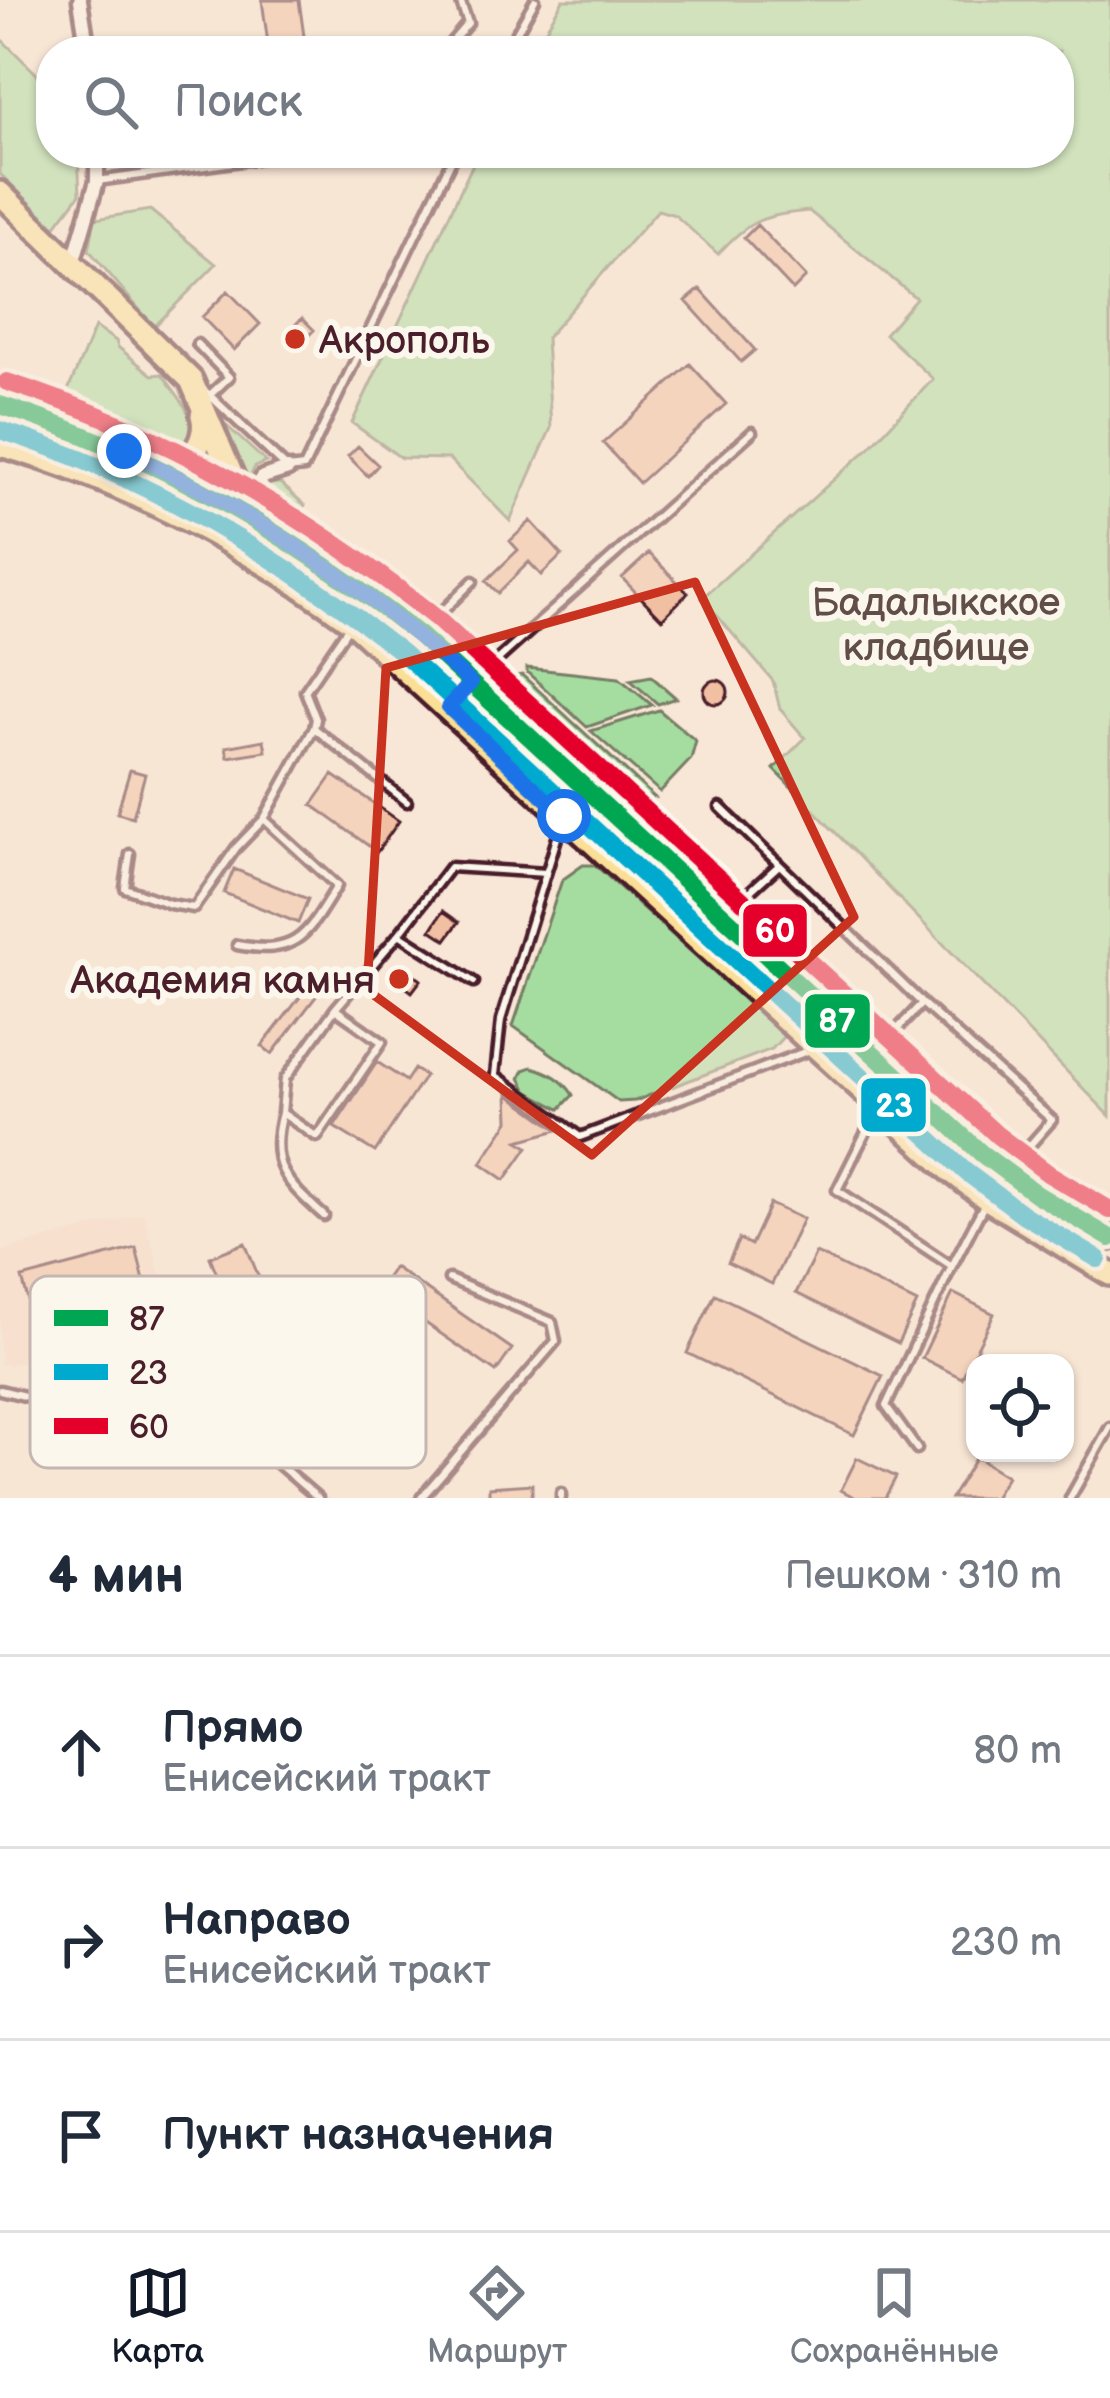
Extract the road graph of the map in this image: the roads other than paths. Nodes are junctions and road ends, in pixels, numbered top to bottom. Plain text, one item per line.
1 (80, 0) edge
2 (460, 0) edge
3 (535, 0) edge
4 (86, 36) edge
5 (457, 36) edge
6 (515, 36) edge
7 (97, 168) edge
8 (191, 168) edge
9 (447, 168) edge
10 (97, 181) junction
11 (0, 193) edge
12 (73, 263) junction
13 (196, 344) dead end
14 (190, 380) junction
15 (212, 396) junction
16 (0, 404) edge
17 (752, 432) dead end
18 (0, 445) edge
19 (154, 465) junction
20 (288, 469) junction
21 (260, 517) junction
22 (473, 581) dead end
23 (352, 622) junction
24 (490, 664) junction
25 (471, 683) junction
26 (448, 707) junction
27 (314, 728) junction
28 (407, 802) dead end
29 (720, 807) dead end
30 (564, 816) junction
31 (264, 819) junction
32 (130, 854) dead end
33 (779, 865) junction
34 (546, 873) junction
35 (745, 896) junction
36 (399, 934) junction
37 (237, 945) dead end
38 (474, 982) dead end
39 (922, 1003) junction
40 (335, 1009) junction
41 (892, 1034) junction
42 (818, 1047) junction
43 (879, 1105) junction
44 (282, 1113) junction
45 (1023, 1153) junction
46 (1054, 1171) junction
47 (1036, 1194) junction
48 (987, 1199) junction
49 (1110, 1204) edge
50 (324, 1216) dead end
51 (1110, 1238) edge
52 (952, 1266) junction
53 (1110, 1274) edge
54 (449, 1279) dead end
55 (0, 1390) edge
56 (30, 1396) edge
57 (1110, 1427) edge
58 (916, 1449) dead end
59 (283, 1468) edge
60 (318, 1498) edge
61 (421, 1498) edge
62 (1070, 1498) edge

1 - 4 street
2 - 5 lane
3 - 6 lane
7 - 10 street
8 - 10 lane
9 - 20 lane
10 - 12 street
11 - 12 main road
12 - 14 main road
13 - 15 lane
14 - 15 lane
14 - 19 main road
14 - 21 main road
15 - 20 lane
16 - 19 main road
17 - 24 lane
18 - 23 main road
19 - 21 main road
20 - 21 street
21 - 25 main road
22 - 24 lane
23 - 26 main road
23 - 27 lane
24 - 25 lane
24 - 35 lane
25 - 26 main road
25 - 47 main road
26 - 30 main road
27 - 28 lane
27 - 31 lane
29 - 33 lane
30 - 34 lane
30 - 42 main road
31 - 32 lane
31 - 37 lane
33 - 35 lane
33 - 39 lane
34 - 36 lane
34 - 42 lane
35 - 41 lane
36 - 38 lane
36 - 40 lane
39 - 41 lane
39 - 45 lane
40 - 44 lane
40 - 44 lane
41 - 45 lane
42 - 43 main road
43 - 48 main road
43 - 52 lane
44 - 50 lane
45 - 46 lane
46 - 47 lane
46 - 49 lane
47 - 51 main road
48 - 52 lane
48 - 53 main road
52 - 58 lane
54 - 61 lane
55 - 56 lane
57 - 62 lane
59 - 60 lane

